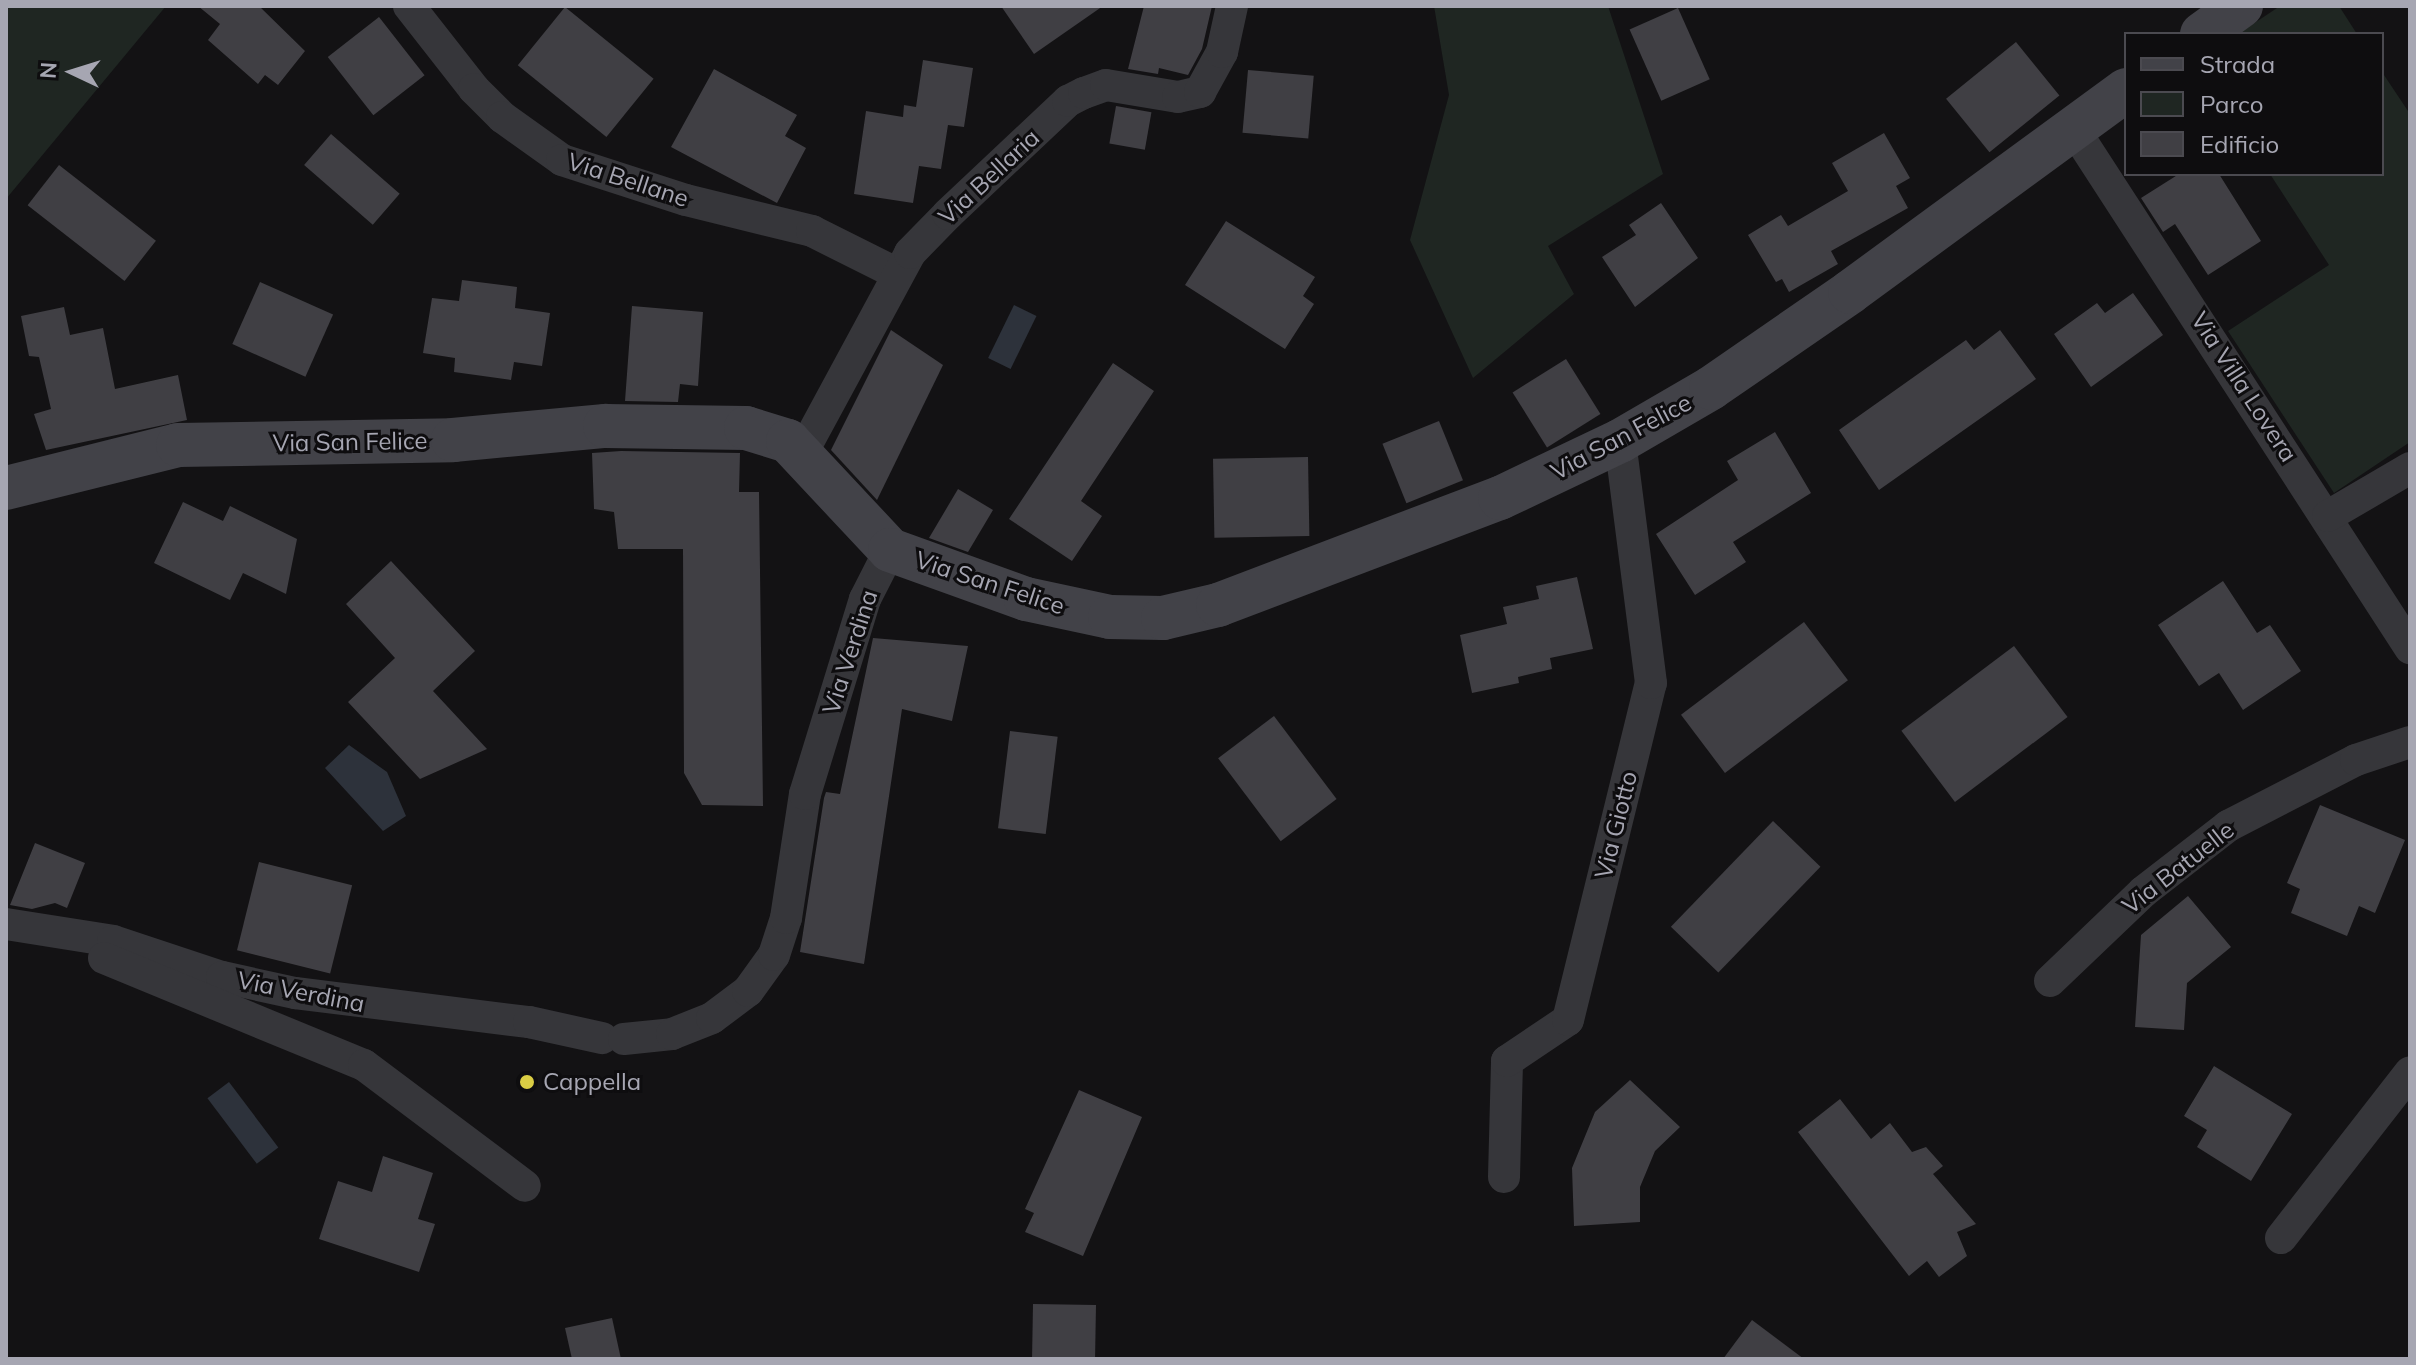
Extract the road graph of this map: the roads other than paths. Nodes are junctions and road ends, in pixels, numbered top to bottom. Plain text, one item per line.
1 (409, 6) edge
2 (1232, 6) edge
3 (2241, 6) edge
4 (2205, 32) edge
5 (2124, 91) edge
6 (2073, 128) junction
7 (898, 274) junction
8 (1620, 441) junction
9 (801, 455) junction
10 (2410, 468) edge
11 (6, 488) edge
12 (2328, 516) junction
13 (890, 550) junction
14 (2410, 648) edge
15 (2410, 742) edge
16 (6, 924) edge
17 (43, 929) junction
18 (2050, 981) dead end
19 (2410, 1072) edge
20 (1504, 1177) dead end
21 (525, 1186) dead end
22 (2281, 1238) dead end

1 - 7 street, Via Bellane
2 - 7 street, Via Bellaria
3 - 4 street
5 - 6 street, Via San Felice
6 - 8 street, Via San Felice
6 - 12 street, Via Villa Lovera
7 - 9 street, Via Bellaria
8 - 13 street, Via San Felice
8 - 20 street, Via Giotto
9 - 11 street, Via San Felice
9 - 13 street, Via San Felice
10 - 12 street
12 - 14 street, Via Villa Lovera
13 - 17 street, Via Verdina
15 - 18 street, Via Batuelle
16 - 17 street, Via Verdina
17 - 21 street
19 - 22 street

